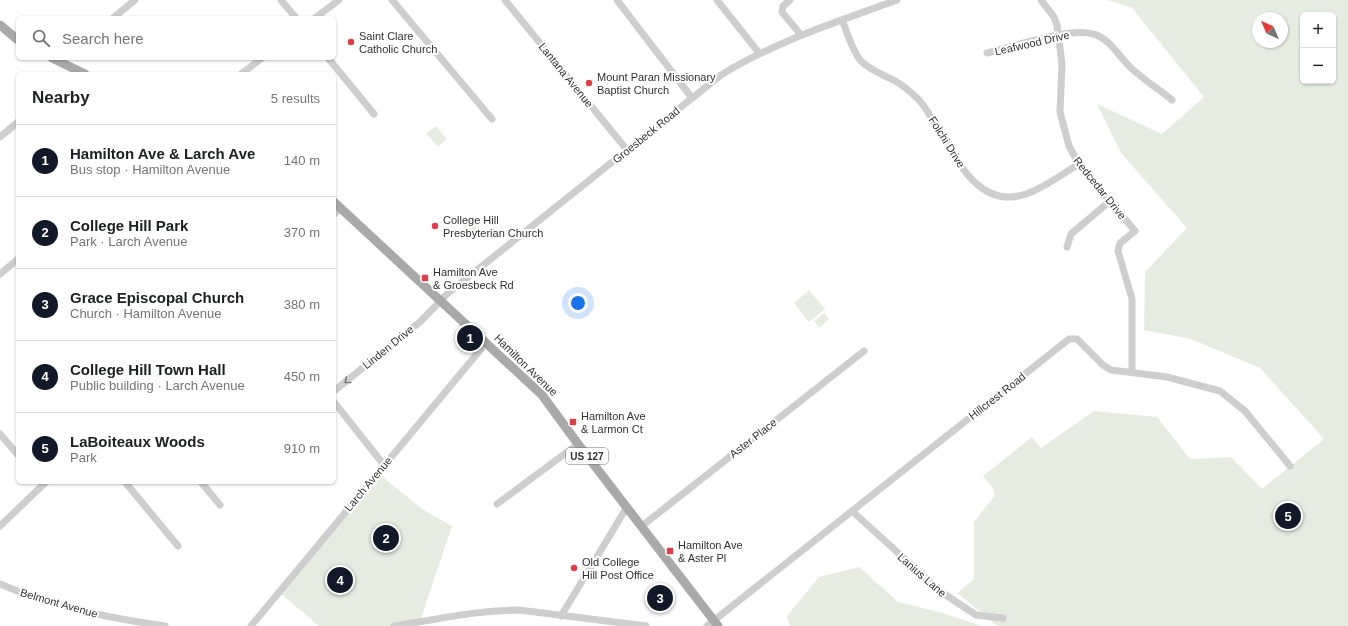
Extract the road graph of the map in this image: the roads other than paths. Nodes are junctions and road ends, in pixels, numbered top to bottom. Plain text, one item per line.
1 (135, 0) edge
2 (281, 0) edge
3 (339, 0) edge
4 (392, 0) edge
5 (505, 0) edge
6 (617, 0) edge
7 (717, 0) edge
8 (790, 0) edge
9 (897, 0) edge
10 (1041, 0) edge
11 (115, 16) edge
12 (294, 16) edge
13 (318, 16) edge
14 (842, 20) junction
15 (0, 26) edge
16 (801, 35) junction
17 (1059, 35) junction
18 (16, 38) edge
19 (759, 53) junction
20 (987, 53) dead end
21 (60, 60) edge
22 (259, 60) edge
23 (330, 60) edge
24 (78, 72) edge
25 (244, 72) edge
26 (692, 98) junction
27 (1172, 100) dead end
28 (374, 114) dead end
29 (492, 119) dead end
30 (16, 124) edge
31 (0, 137) edge
32 (627, 150) junction
33 (1079, 164) junction
34 (1110, 202) junction
35 (336, 208) edge
36 (1067, 247) dead end
37 (16, 261) edge
38 (0, 274) edge
39 (441, 301) junction
40 (486, 343) junction
41 (864, 351) dead end
42 (1132, 372) junction
43 (336, 389) edge
44 (336, 405) edge
45 (0, 434) edge
46 (578, 444) junction
47 (16, 453) edge
48 (384, 465) junction
49 (1290, 466) dead end
50 (43, 484) edge
51 (127, 484) edge
52 (202, 484) edge
53 (497, 504) dead end
54 (220, 505) dead end
55 (627, 507) junction
56 (852, 511) junction
57 (0, 526) edge
58 (642, 526) junction
59 (178, 546) dead end
60 (0, 584) edge
61 (561, 616) junction
62 (1003, 618) dead end
63 (713, 624) edge
64 (165, 626) edge
65 (251, 626) edge
66 (394, 626) edge
67 (646, 626) edge

1 - 11 street
2 - 12 street
3 - 13 street
4 - 29 street
5 - 32 street, Lantana Avenue
6 - 26 street
7 - 19 street
8 - 16 street
9 - 14 street, Groesbeck Road
10 - 17 street, Redcedar Drive
14 - 16 street, Groesbeck Road
14 - 33 street, Folchi Drive
15 - 18 main road
16 - 19 street, Groesbeck Road
17 - 20 street, Leafwood Drive
17 - 27 street, Leafwood Drive
17 - 33 street, Redcedar Drive
19 - 26 street, Groesbeck Road
21 - 24 main road
22 - 25 street
23 - 28 street
26 - 32 street, Groesbeck Road
30 - 31 street
32 - 39 street, Groesbeck Road
33 - 34 street, Redcedar Drive
34 - 36 street
34 - 42 street, Redcedar Drive
35 - 39 main road, Hamilton Avenue / US 127
37 - 38 street
39 - 40 main road, Hamilton Avenue / US 127
39 -> 43 street, Linden Drive
40 - 46 main road, Hamilton Avenue / US 127
40 - 48 street, Larch Avenue
41 - 58 street, Aster Place
42 - 49 street, Hillcrest Road
42 - 56 street, Hillcrest Road
44 - 48 street
45 - 47 street
46 - 53 street
46 - 55 main road, Hamilton Avenue / US 127
48 - 65 street, Larch Avenue
50 - 57 street
51 - 59 street
52 - 54 street
55 - 58 main road, Hamilton Avenue / US 127
55 - 61 street
56 - 62 street, Lanius Lane
56 - 63 street, Hillcrest Road
58 - 63 main road, Hamilton Avenue / US 127
60 - 64 street, Belmont Avenue
61 - 66 street
61 - 67 street

